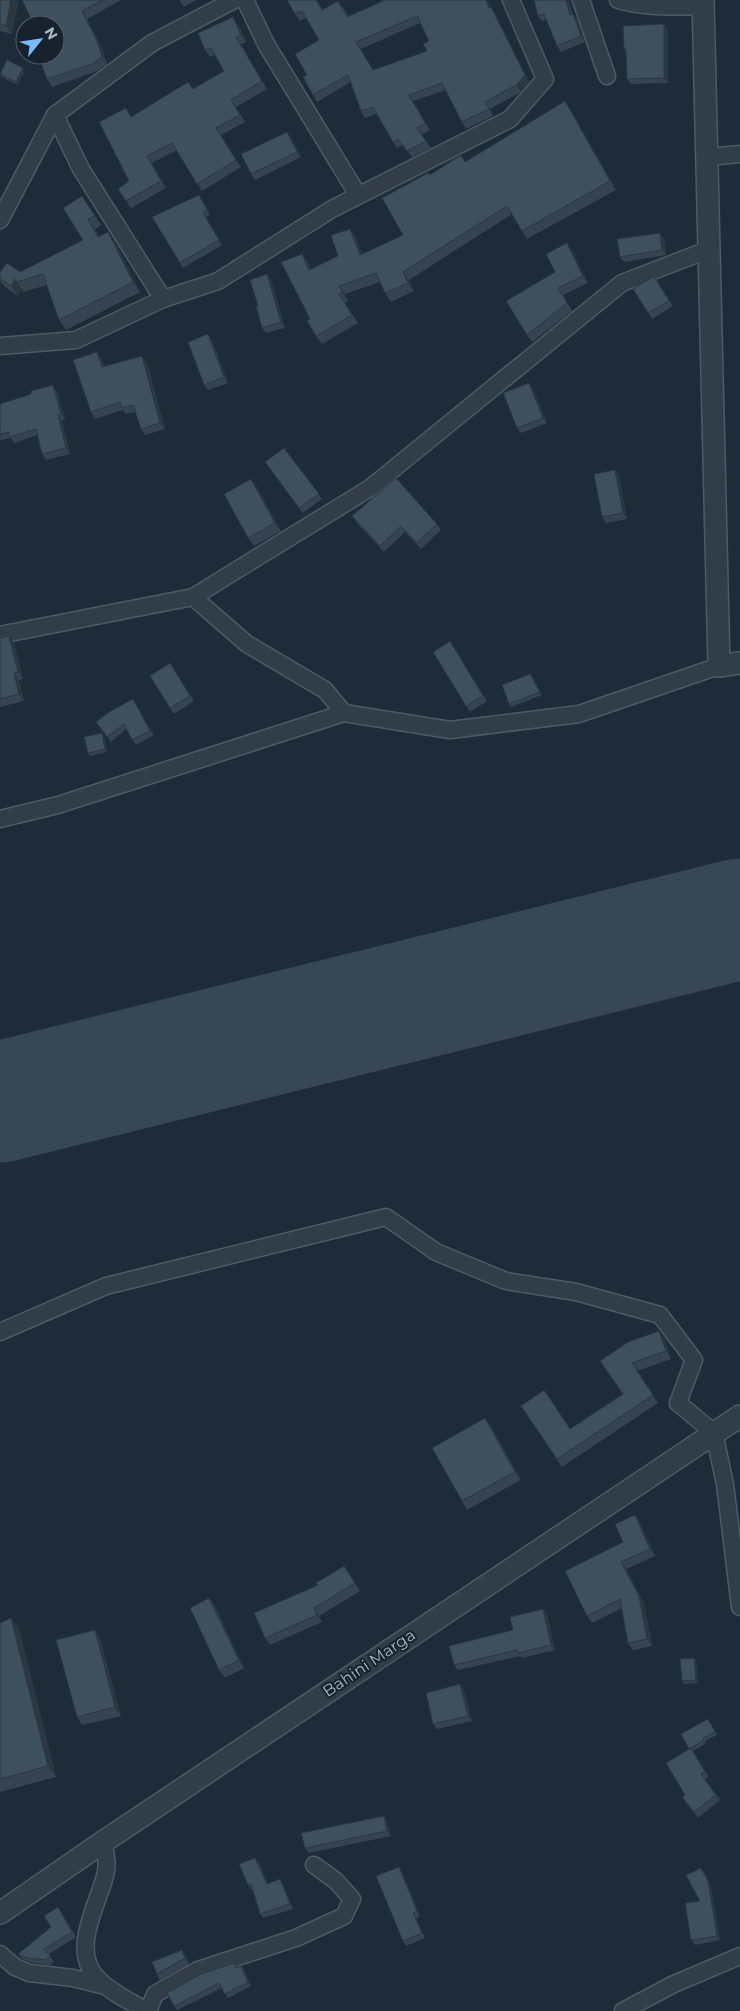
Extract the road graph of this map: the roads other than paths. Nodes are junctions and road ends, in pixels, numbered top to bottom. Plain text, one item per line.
1 (234, 0) edge
2 (245, 0) edge
3 (511, 0) edge
4 (581, 0) edge
5 (618, 0) edge
6 (704, 3) edge
7 (607, 76) dead end
8 (55, 115) junction
9 (740, 154) edge
10 (708, 157) junction
11 (358, 195) junction
12 (0, 220) edge
13 (710, 249) junction
14 (163, 299) junction
15 (0, 346) edge
16 (194, 597) junction
17 (0, 635) edge
18 (730, 664) edge
19 (344, 713) junction
20 (0, 819) edge
21 (0, 1332) edge
22 (740, 1416) edge
23 (714, 1433) junction
24 (740, 1608) edge
25 (103, 1842) junction
26 (314, 1865) dead end
27 (0, 1913) edge
28 (0, 1954) edge
29 (740, 1956) edge
30 (106, 1986) junction
31 (148, 2011) edge
32 (623, 2011) edge

1 - 8 street
2 - 11 street
3 - 11 street
4 - 7 street
5 - 6 street
6 - 10 street
8 - 12 street
8 - 14 street
9 - 10 street
10 - 13 street
11 - 14 street
13 - 16 street
13 - 18 street
14 - 15 street
16 - 17 street
16 - 19 street
18 - 19 street
19 - 20 street
21 - 23 street
22 - 23 street, Bahini Marga
23 - 24 street
23 - 25 street, Bahini Marga
25 - 27 street, Bahini Marga
25 - 30 street
26 - 31 street
28 - 30 street
29 - 32 street
30 - 31 street

